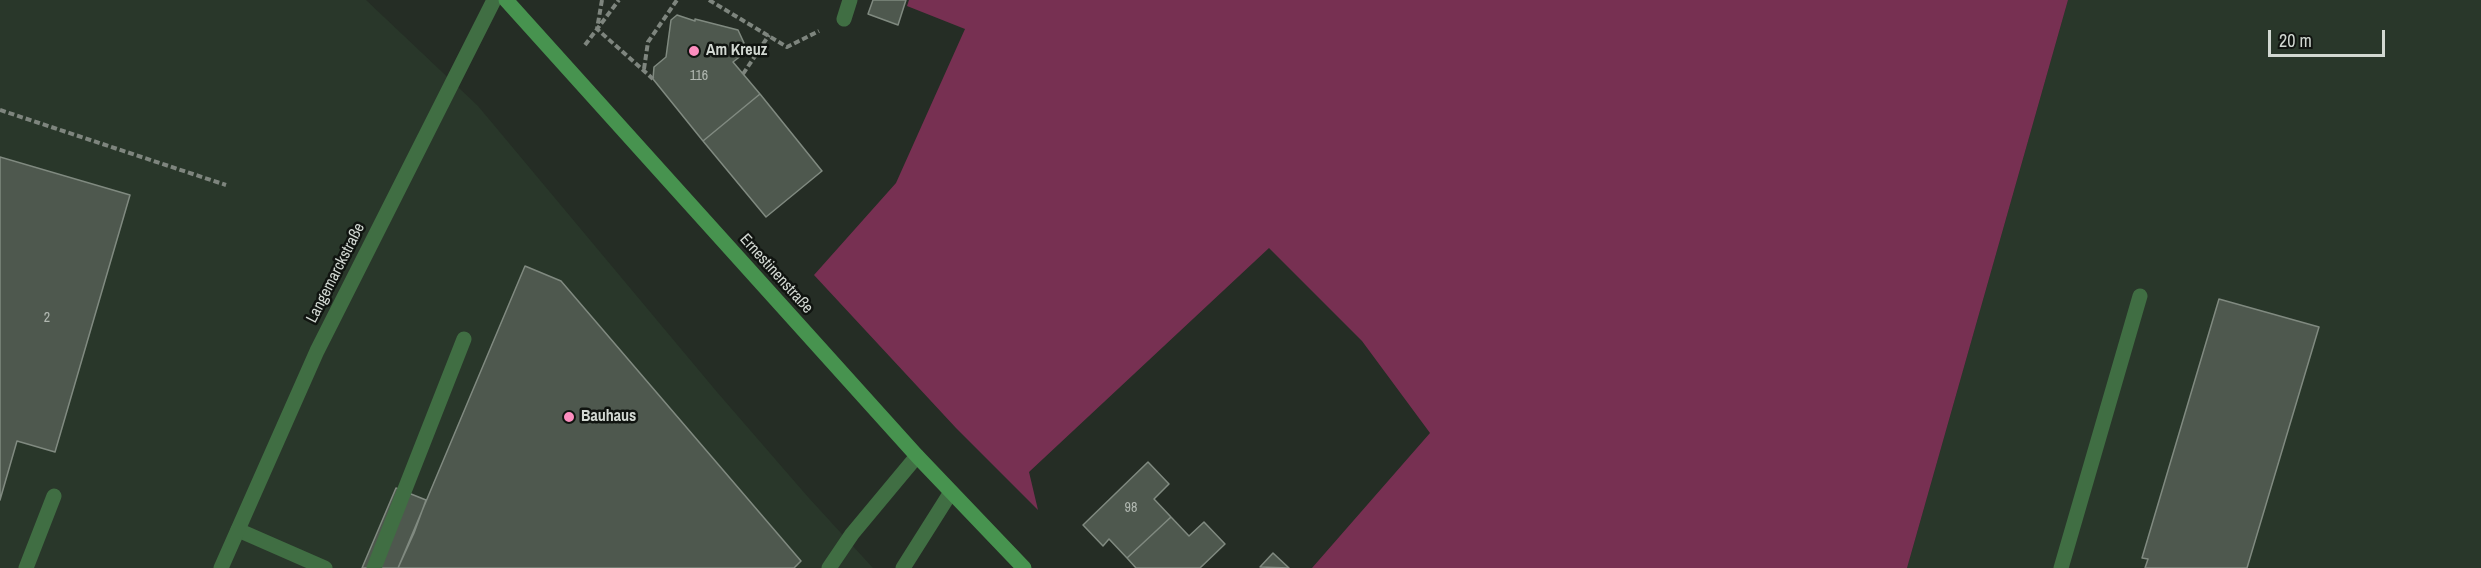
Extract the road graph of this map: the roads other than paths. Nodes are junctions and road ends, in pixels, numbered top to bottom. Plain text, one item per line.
1 (494, 0) edge
2 (506, 0) edge
3 (850, 0) edge
4 (844, 19) road end
5 (2140, 296) dead end
6 (464, 339) dead end
7 (917, 456) junction
8 (951, 492) junction
9 (54, 496) dead end
10 (238, 530) junction
11 (224, 567) edge
12 (27, 568) edge
13 (325, 568) edge
14 (374, 568) edge
15 (829, 568) edge
16 (903, 568) edge
17 (1024, 568) edge
18 (2061, 568) edge

1 - 10 street, Langemarckstraße
2 - 7 main road, Ernestinenstraße
3 - 4 street
5 - 18 street
6 - 14 street
7 - 8 main road, Ernestinenstraße
7 - 15 street
8 - 16 street
8 - 17 main road, Ernestinenstraße
9 - 12 street
10 - 11 street, Langemarckstraße
10 - 13 street

